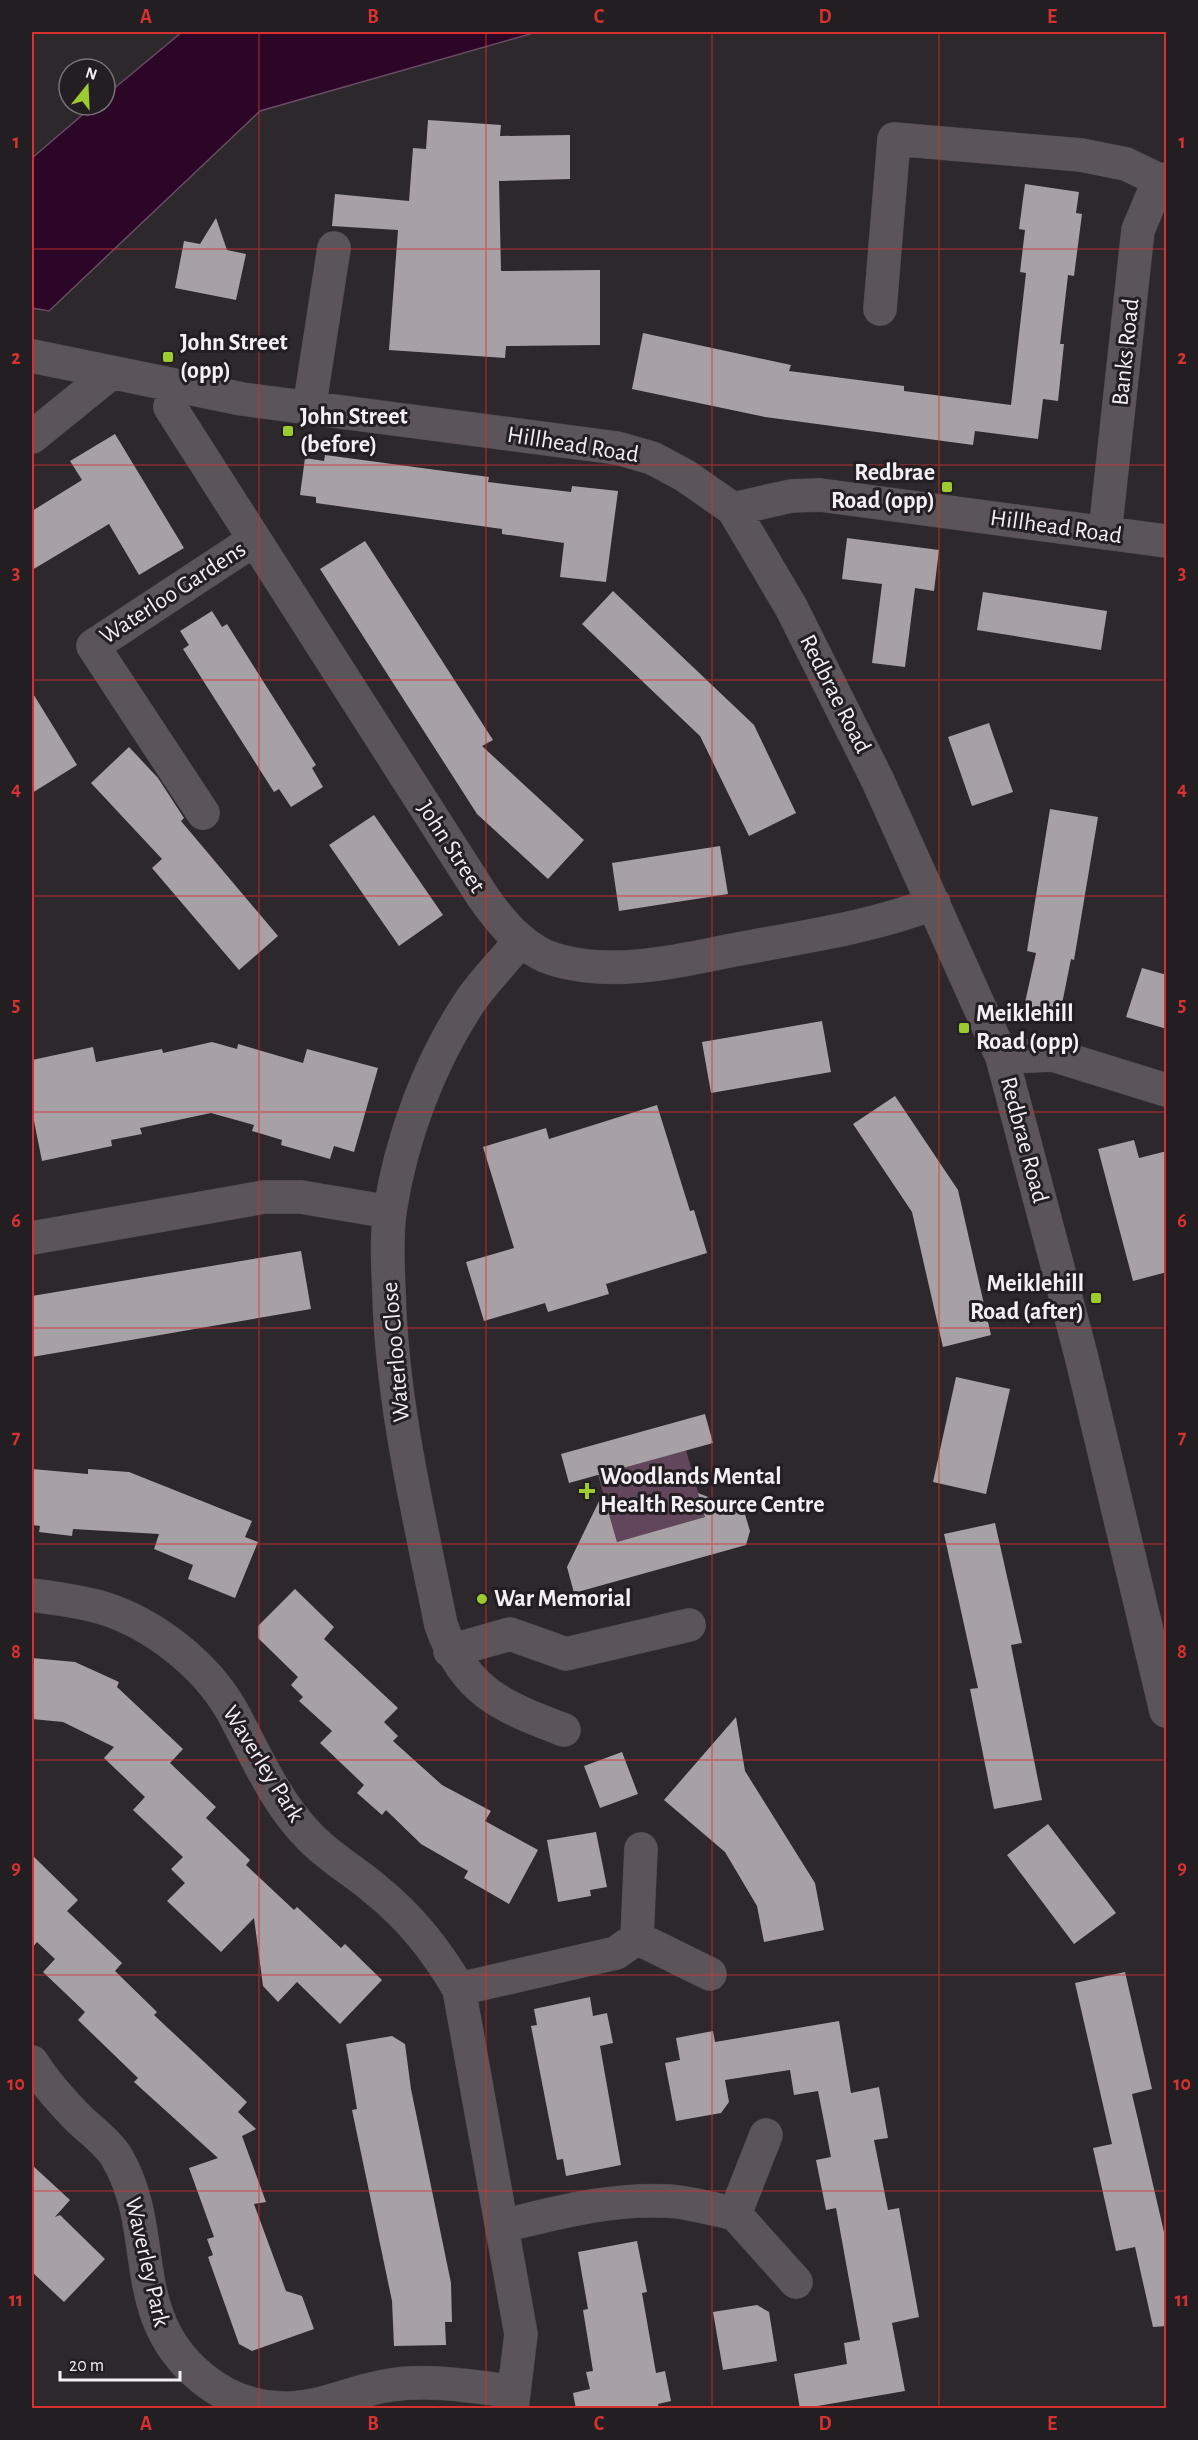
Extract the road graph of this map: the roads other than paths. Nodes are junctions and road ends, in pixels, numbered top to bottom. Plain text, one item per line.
1 (1165, 180) edge
2 (334, 248) dead end
3 (880, 309) dead end
4 (34, 356) edge
5 (111, 373) junction
6 (175, 387) junction
7 (309, 409) junction
8 (32, 437) edge
9 (733, 509) junction
10 (1105, 533) junction
11 (254, 540) junction
12 (1167, 541) edge
13 (203, 813) dead end
14 (934, 903) junction
15 (520, 941) junction
16 (1002, 1057) junction
17 (1167, 1090) edge
18 (390, 1212) junction
19 (32, 1238) edge
20 (32, 1595) edge
21 (689, 1624) dead end
22 (450, 1651) junction
23 (1167, 1711) edge
24 (564, 1730) dead end
25 (641, 1849) dead end
26 (637, 1938) junction
27 (710, 1974) dead end
28 (459, 1989) junction
29 (32, 2062) edge
30 (766, 2135) dead end
31 (735, 2214) junction
32 (502, 2226) junction
33 (796, 2282) dead end
34 (512, 2400) edge

1 - 3 street
1 - 10 street, Banks Road
2 - 7 street
4 - 5 street, Hillhead Road
5 - 6 street, Hillhead Road
5 - 8 street
6 - 7 street, Hillhead Road
6 - 11 street, John Street
7 - 9 street, Hillhead Road
9 - 10 street, Hillhead Road
9 - 14 street, Redbrae Road
10 - 12 street, Hillhead Road
11 - 13 street, Waterloo Gardens
11 - 15 street, John Street
14 - 15 street, John Street
14 - 16 street, Redbrae Road
15 - 18 street, Waterloo Close
16 - 17 street
16 - 23 street, Redbrae Road
18 - 19 street
18 - 22 street, Waterloo Close
20 - 28 street, Waverley Park
21 - 22 street
22 - 24 street, Waterloo Close
25 - 26 street
26 - 27 street
26 - 28 street
28 - 32 street, Waverley Park
29 - 34 street, Waverley Park
30 - 31 street
31 - 32 street
31 - 33 street
32 - 34 street, Waverley Park

